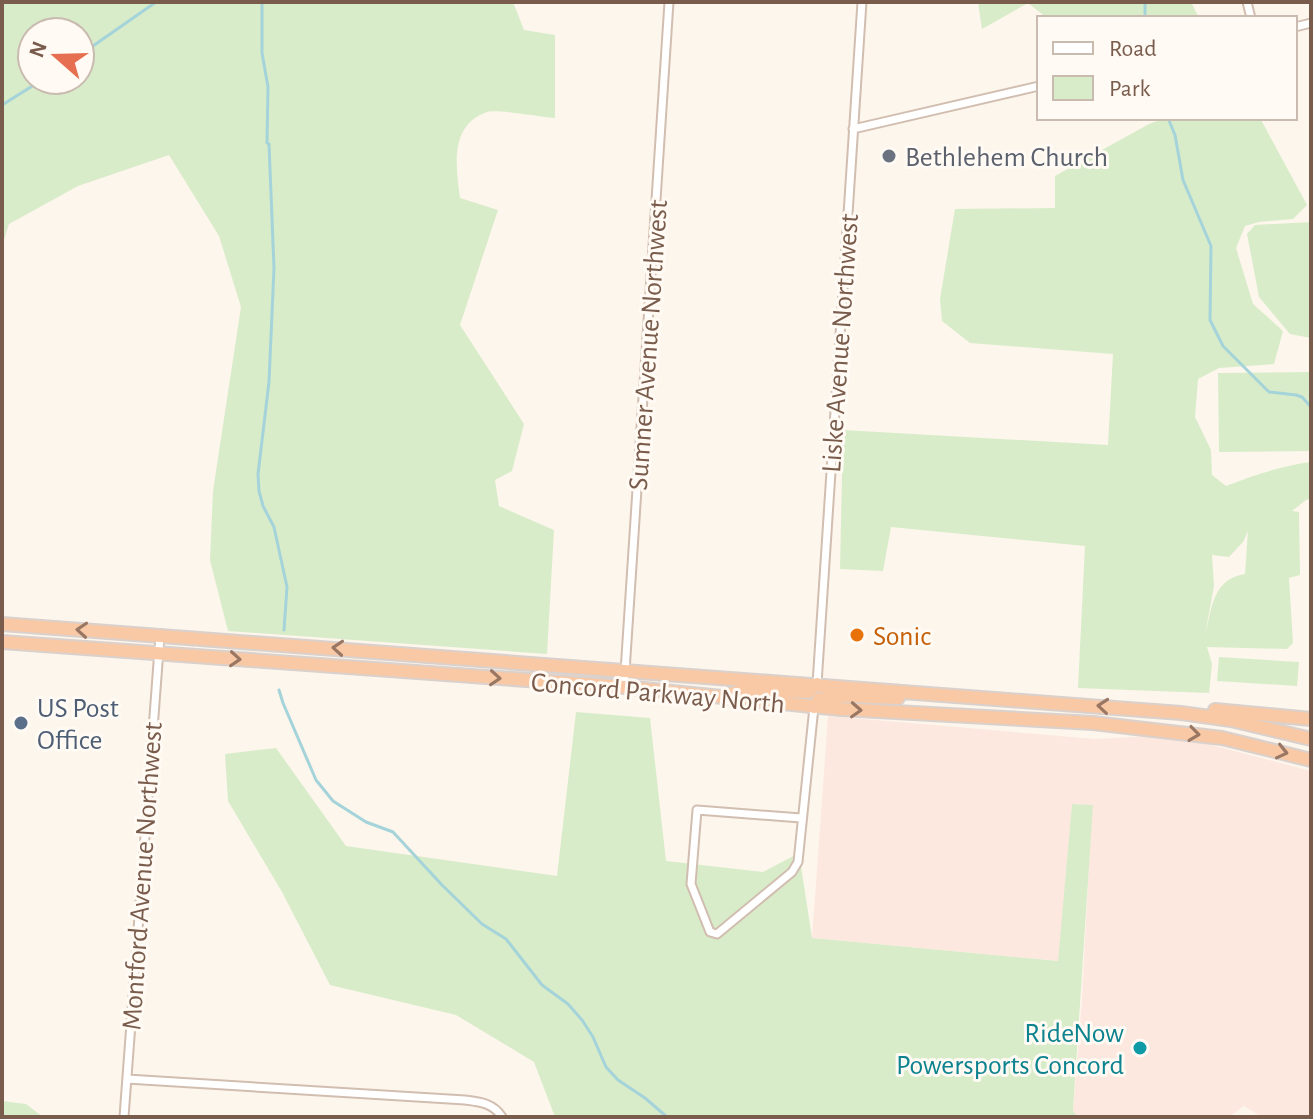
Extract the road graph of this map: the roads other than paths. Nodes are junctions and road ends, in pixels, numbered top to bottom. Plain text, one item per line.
1 (669, 2) edge
2 (862, 2) edge
3 (1037, 86) edge
4 (853, 129) junction
5 (2, 624) edge
6 (160, 636) junction
7 (2, 642) edge
8 (158, 654) junction
9 (625, 670) junction
10 (817, 684) junction
11 (624, 687) junction
12 (957, 695) junction
13 (724, 696) junction
14 (1045, 701) junction
15 (814, 707) junction
16 (1181, 713) junction
17 (1311, 719) edge
18 (1044, 720) junction
19 (1311, 739) edge
20 (1311, 760) edge
21 (801, 818) junction
22 (127, 1079) junction
23 (124, 1117) edge
24 (502, 1117) edge

1 - 9 street, Sumner Avenue Northwest
2 - 4 street, Liske Avenue Northwest
3 - 4 street
4 - 10 street, Liske Avenue Northwest
6 -> 5 highway, Concord Parkway North
6 - 8 street, Montford Avenue Northwest
9 -> 6 highway, Concord Parkway North
7 - 8 highway, Concord Parkway North
8 -> 11 highway, Concord Parkway North
8 - 22 street, Montford Avenue Northwest
9 - 10 highway, Concord Parkway North
9 - 11 street, Sumner Avenue Northwest
10 - 12 highway, Concord Parkway North
10 - 13 highway
11 - 13 highway, Concord Parkway North
12 - 14 highway, Concord Parkway North
12 - 15 highway
13 - 15 highway, Concord Parkway North
16 -> 14 highway, Concord Parkway North
14 - 18 highway
15 -> 18 highway, Concord Parkway North
15 - 21 street
16 - 17 highway
16 - 19 highway, Concord Parkway North
18 -> 20 highway, Concord Parkway North
21 - 21 street
22 - 23 street, Montford Avenue Northwest
22 - 24 street

